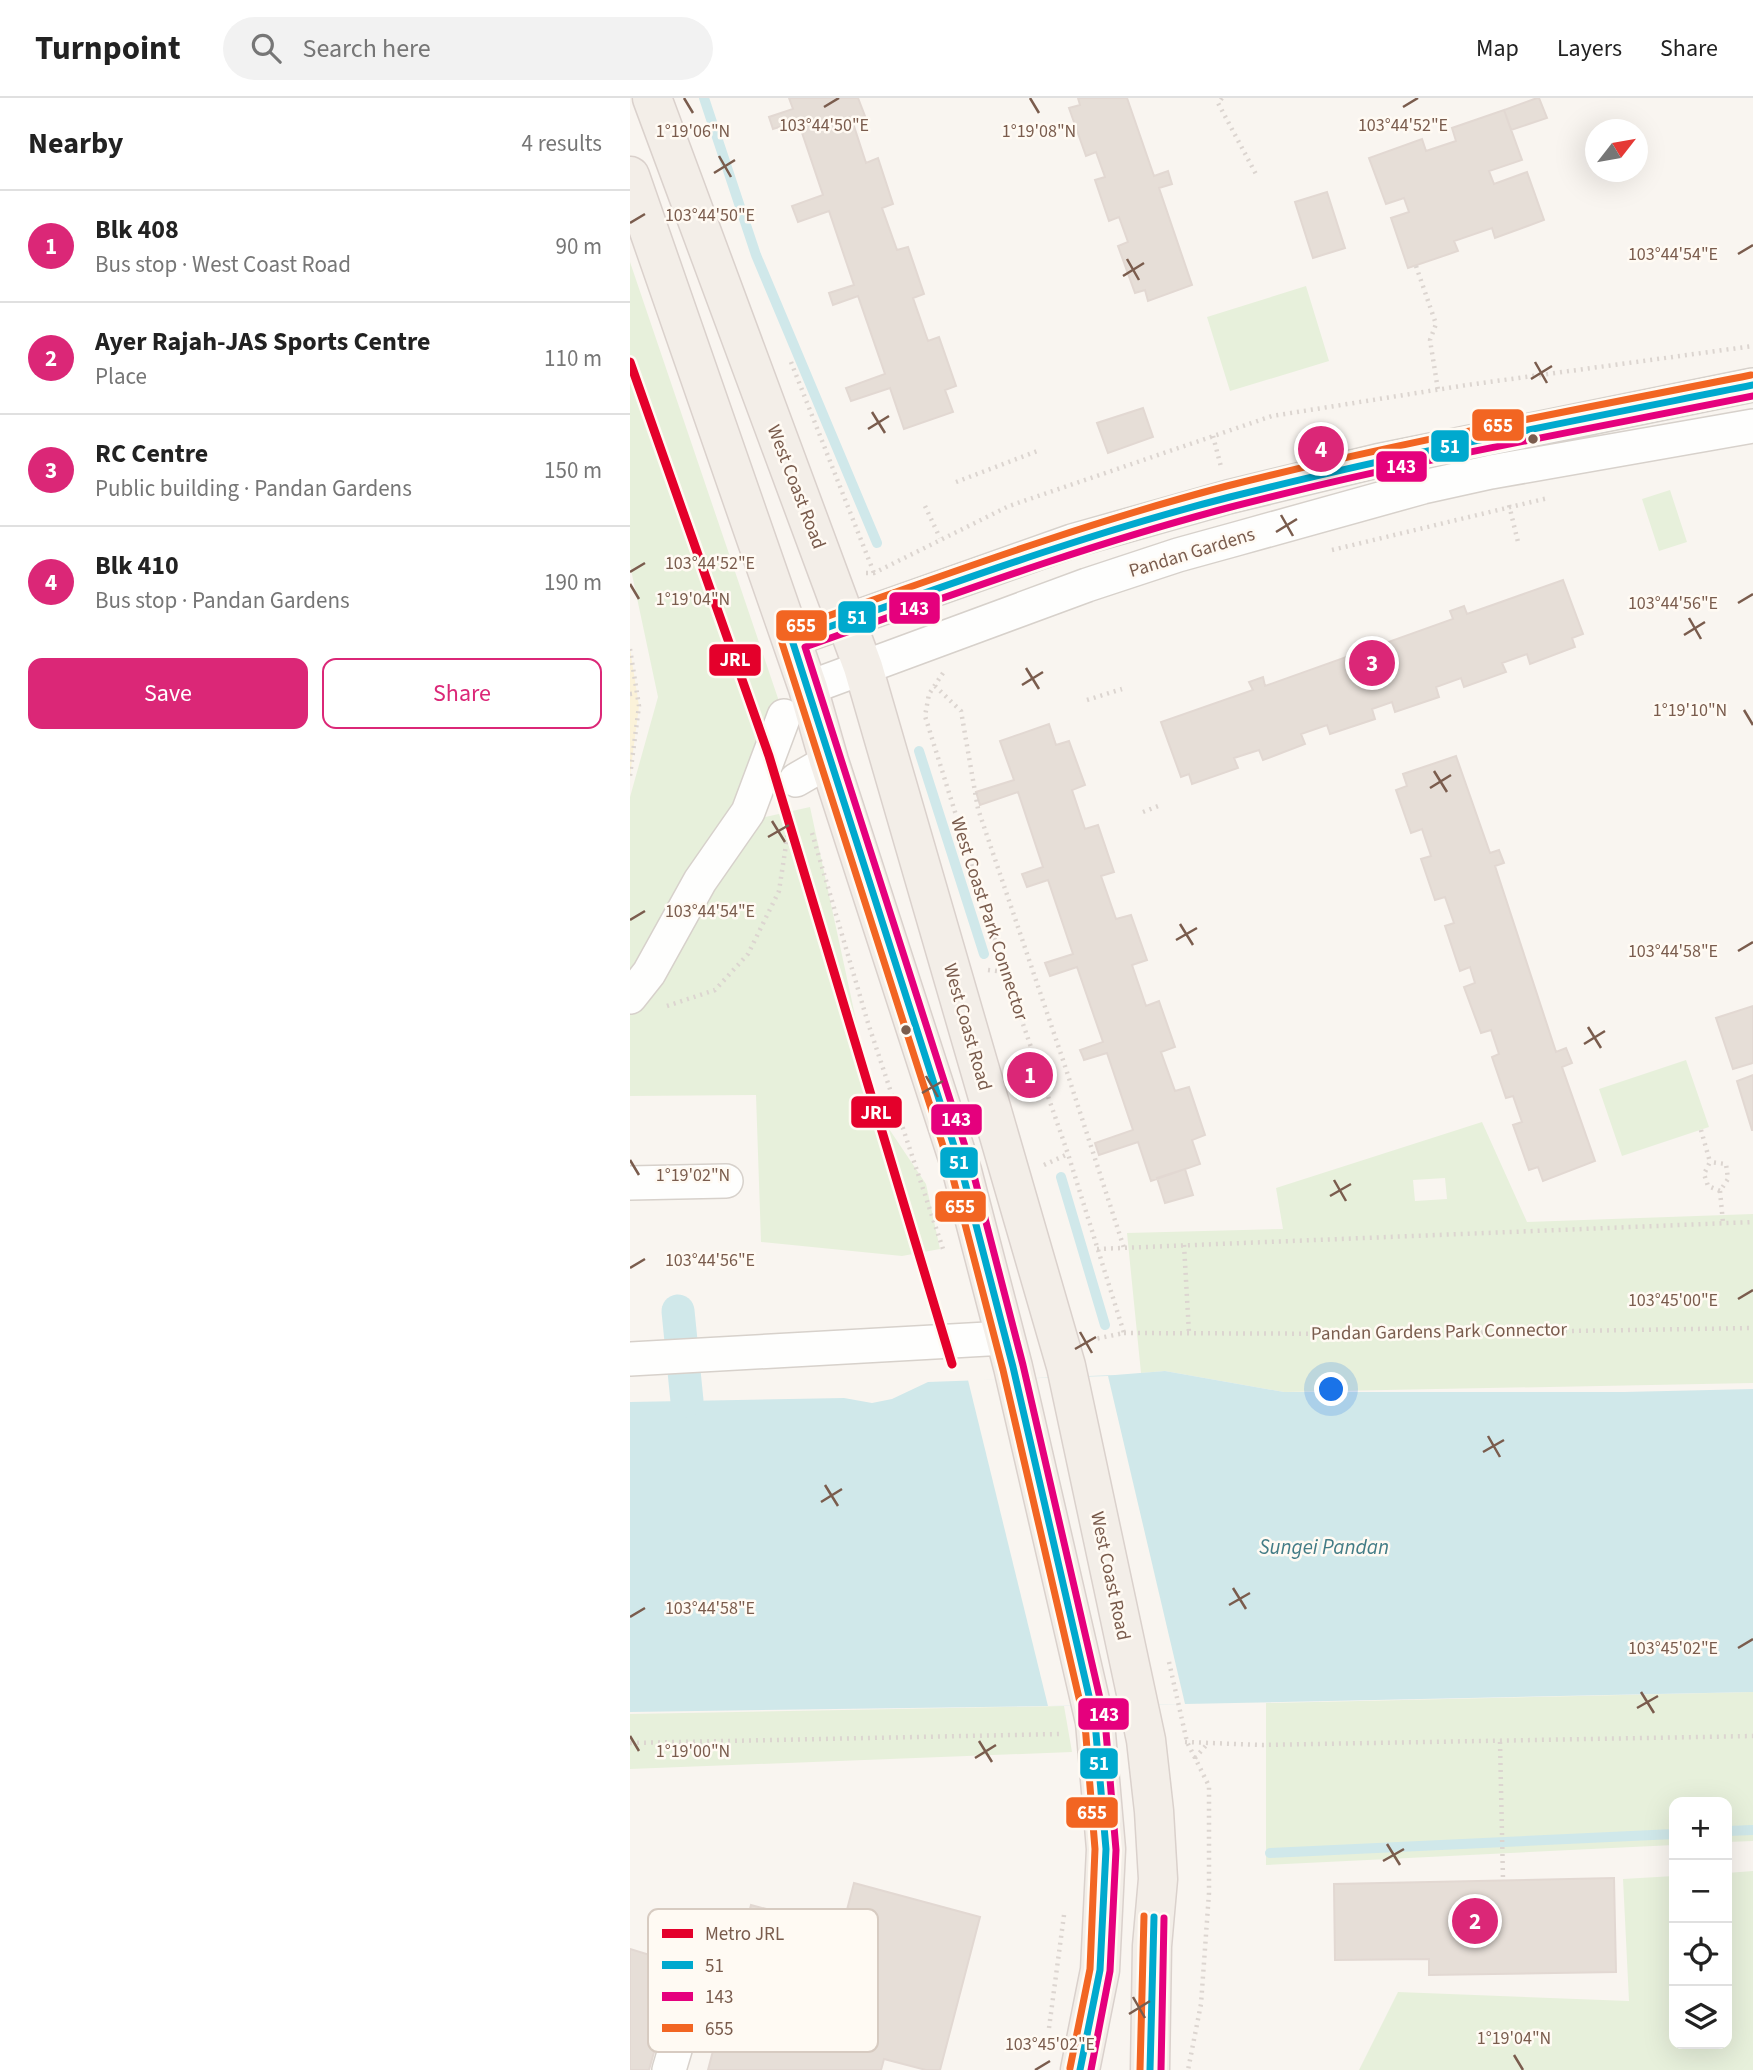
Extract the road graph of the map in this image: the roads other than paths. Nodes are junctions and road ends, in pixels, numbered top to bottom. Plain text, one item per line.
1 (652, 98) edge
2 (630, 176) edge
3 (1753, 385) edge
4 (1753, 426) edge
5 (846, 620) junction
6 (792, 640) junction
7 (863, 667) junction
8 (796, 702) junction
9 (829, 761) junction
10 (796, 780) road end
11 (642, 1004) edge
12 (726, 1181) dead end
13 (630, 1183) edge
14 (1009, 1353) junction
15 (630, 1359) edge
16 (674, 2052) edge
17 (669, 2070) edge
18 (1080, 2070) edge
19 (1150, 2070) edge

1 - 5 main road, West Coast Road
2 - 6 main road
3 - 5 street
4 - 7 street, Pandan Gardens
5 - 6 street
5 - 7 main road, West Coast Road
6 - 8 main road
7 - 8 street, Pandan Gardens
7 - 19 main road, West Coast Road
8 - 9 main road
8 - 11 street
9 - 10 street
9 - 14 main road
12 - 13 street
14 - 15 street
14 - 18 main road
16 - 17 street

